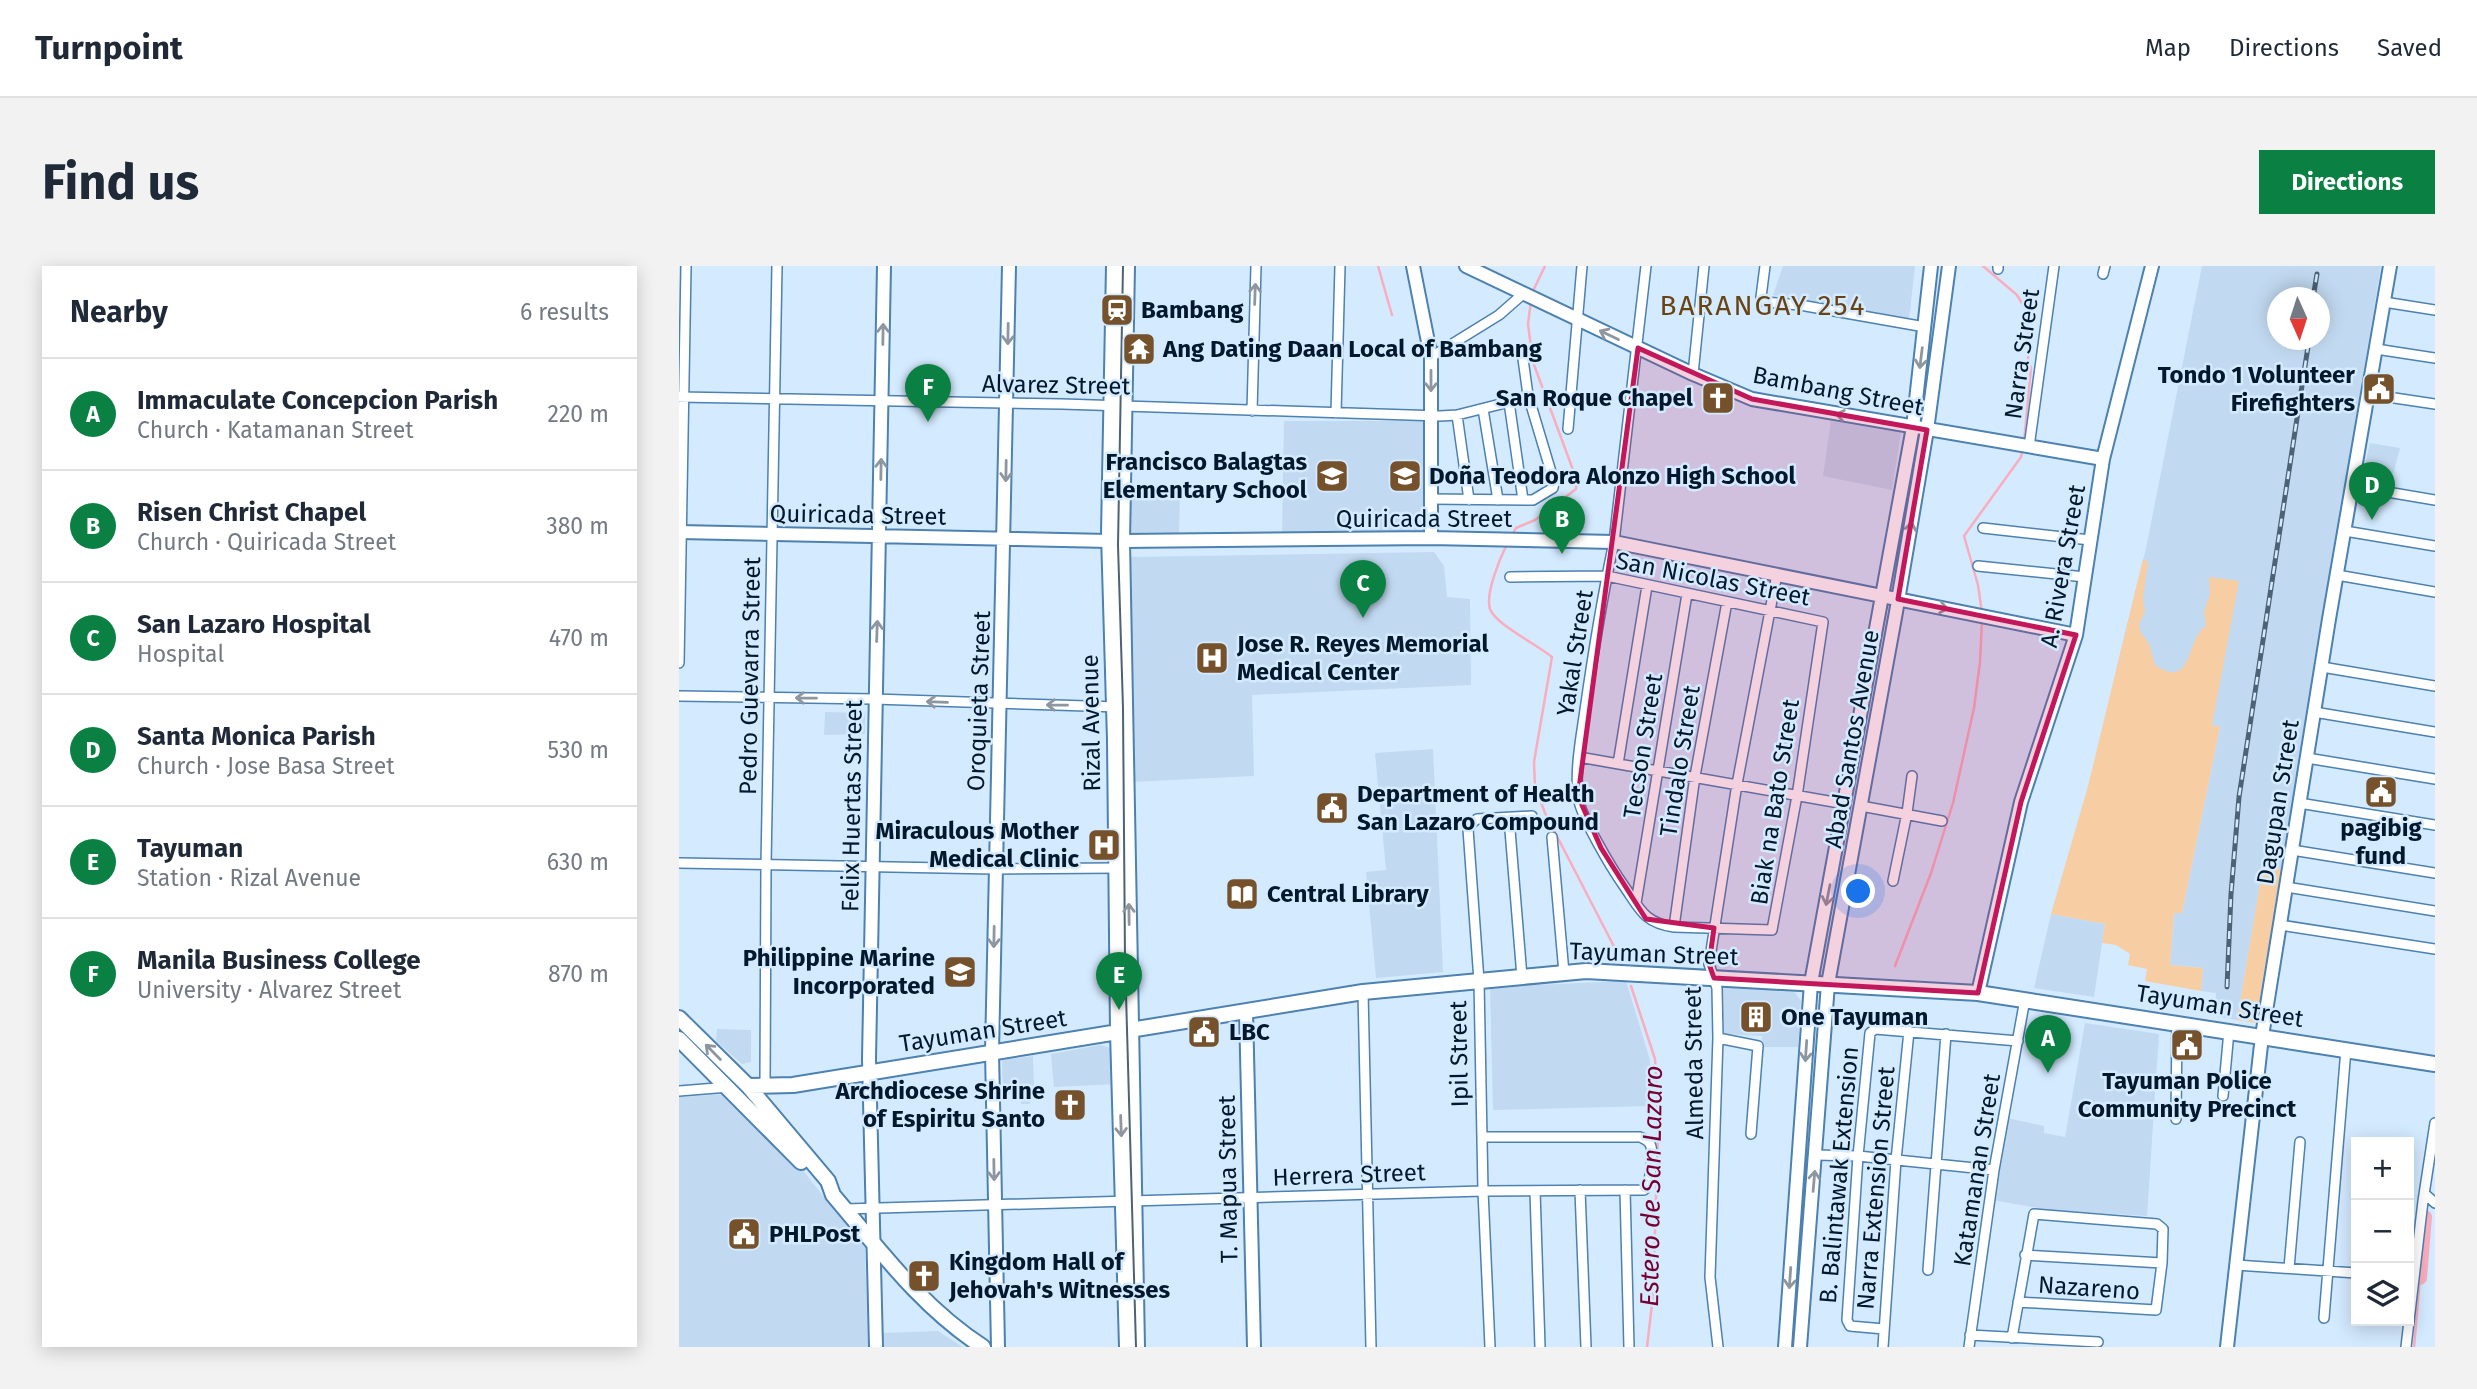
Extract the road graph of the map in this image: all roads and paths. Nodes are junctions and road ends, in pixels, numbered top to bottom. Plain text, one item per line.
1 (686, 266) edge
2 (777, 266) edge
3 (884, 266) edge
4 (1009, 266) edge
5 (1114, 266) edge
6 (1127, 266) edge
7 (1256, 266) edge
8 (1340, 266) edge
9 (1413, 266) edge
10 (1466, 266) edge
11 (1582, 266) edge
12 (1646, 266) edge
13 (1704, 266) edge
14 (1765, 266) edge
15 (1931, 266) edge
16 (1948, 266) edge
17 (2054, 266) edge
18 (2152, 266) edge
19 (2390, 266) edge
20 (1525, 294) junction
21 (2384, 302) junction
22 (2435, 310) edge
23 (1577, 319) junction
24 (1925, 327) junction
25 (1638, 348) junction
26 (2376, 349) junction
27 (1431, 357) junction
28 (2435, 358) edge
29 (1523, 359) dead end
30 (1693, 374) junction
31 (2368, 394) junction
32 (681, 397) edge
33 (1529, 397) junction
34 (775, 399) junction
35 (882, 402) junction
36 (1509, 402) junction
37 (1007, 403) junction
38 (2435, 404) edge
39 (1118, 406) junction
40 (1482, 409) junction
41 (1252, 411) junction
42 (1336, 413) junction
43 (1431, 415) junction
44 (1457, 415) junction
45 (1913, 427) junction
46 (1568, 429) dead end
47 (1927, 430) junction
48 (2024, 446) junction
49 (2103, 459) junction
50 (2352, 486) junction
51 (1431, 499) junction
52 (1469, 500) junction
53 (1498, 500) junction
54 (1523, 500) junction
55 (2435, 500) edge
56 (1983, 528) dead end
57 (2344, 531) junction
58 (681, 532) edge
59 (772, 533) junction
60 (880, 536) junction
61 (1431, 538) junction
62 (1004, 539) junction
63 (2090, 540) junction
64 (1115, 541) junction
65 (1614, 542) junction
66 (2435, 546) edge
67 (1978, 566) dead end
68 (1777, 574) junction
69 (2337, 575) junction
70 (1607, 576) junction
71 (1510, 577) dead end
72 (2085, 577) junction
73 (1647, 586) junction
74 (2435, 592) edge
75 (1687, 594) junction
76 (1883, 596) junction
77 (1898, 599) junction
78 (1727, 602) junction
79 (1770, 611) junction
80 (1823, 622) joint
81 (2076, 635) junction
82 (679, 663) edge
83 (2322, 667) junction
84 (2435, 685) edge
85 (679, 696) edge
86 (769, 698) junction
87 (874, 699) junction
88 (1000, 704) junction
89 (1120, 707) junction
90 (2314, 712) junction
91 (2435, 732) edge
92 (1579, 757) junction
93 (2307, 758) junction
94 (1618, 764) junction
95 (1659, 770) junction
96 (1695, 776) junction
97 (1912, 776) dead end
98 (2435, 779) edge
99 (1737, 784) junction
100 (1797, 796) junction
101 (2299, 803) junction
102 (1845, 804) junction
103 (1861, 806) junction
104 (1907, 813) junction
105 (1532, 816) dead end
106 (1509, 818) junction
107 (1942, 821) dead end
108 (2435, 825) edge
109 (1552, 837) dead end
110 (2292, 850) junction
111 (679, 863) edge
112 (766, 864) junction
113 (871, 867) junction
114 (1122, 868) junction
115 (995, 869) junction
116 (2435, 873) edge
117 (1893, 881) dead end
118 (2286, 887) junction
119 (1636, 903) junction
120 (2435, 911) edge
121 (2280, 925) junction
122 (1674, 927) junction
123 (1714, 928) junction
124 (2435, 949) edge
125 (1564, 973) junction
126 (1522, 977) junction
127 (1714, 978) junction
128 (1479, 981) junction
129 (1811, 983) junction
130 (1828, 984) junction
131 (1363, 992) junction
132 (1978, 993) junction
133 (2025, 999) junction
134 (1245, 1011) junction
135 (679, 1018) edge
136 (2177, 1022) junction
137 (1125, 1030) junction
138 (1909, 1031) junction
139 (2229, 1031) junction
140 (1946, 1034) junction
141 (2262, 1036) junction
142 (1718, 1038) junction
143 (679, 1039) edge
144 (2018, 1041) junction
145 (2346, 1049) junction
146 (992, 1052) junction
147 (2435, 1064) edge
148 (869, 1073) junction
149 (748, 1086) junction
150 (729, 1087) junction
151 (765, 1087) junction
152 (679, 1091) edge
153 (2223, 1096) dead end
154 (2176, 1119) dead end
155 (2435, 1123) edge
156 (1751, 1134) dead end
157 (1482, 1137) junction
158 (2300, 1142) dead end
159 (1817, 1155) junction
160 (1858, 1156) junction
161 (1896, 1160) junction
162 (1935, 1164) junction
163 (1994, 1170) junction
164 (1580, 1190) junction
165 (1625, 1190) junction
166 (1483, 1191) junction
167 (1535, 1191) junction
168 (1366, 1194) junction
169 (833, 1195) junction
170 (1249, 1197) junction
171 (2429, 1198) edge
172 (1129, 1201) junction
173 (994, 1205) junction
174 (845, 1209) junction
175 (872, 1209) junction
176 (872, 1241) junction
177 (2025, 1255) junction
178 (2162, 1263) junction
179 (2236, 1265) junction
180 (2414, 1265) edge
181 (2289, 1268) junction
182 (1928, 1270) dead end
183 (2328, 1271) junction
184 (2351, 1273) edge
185 (2018, 1302) junction
186 (2324, 1318) dead end
187 (2408, 1326) edge
188 (1884, 1329) junction
189 (1970, 1335) junction
190 (2012, 1338) junction
191 (2098, 1342) dead end
192 (876, 1347) edge
193 (983, 1347) edge
194 (997, 1347) edge
195 (1127, 1347) edge
196 (1137, 1347) edge
197 (1254, 1347) edge
198 (1371, 1347) edge
199 (1490, 1347) edge
200 (1540, 1347) edge
201 (1586, 1347) edge
202 (1629, 1347) edge
203 (1718, 1347) edge
204 (1785, 1347) edge
205 (1800, 1347) edge
206 (1883, 1347) edge
207 (1969, 1347) edge
208 (2227, 1347) edge
209 (2406, 1347) edge

1 - 32 street
2 - 34 street, Pedro Guevarra Street
35 -> 3 street, Felix Huertas Street
4 -> 37 street, Oroquieta Street
5 - 39 main road, Rizal Avenue
6 - 39 main road, Rizal Avenue
41 -> 7 street
8 - 42 street
9 - 27 street
10 - 20 street, Bambang Street
11 - 23 street
12 - 25 street, Yakal Street
13 - 30 street
14 - 24 street
15 - 24 street, Abad Santos Avenue
16 - 47 street, Abad Santos Avenue
17 - 48 street, Narra Street
18 - 49 street, A. Rivera Street
19 - 21 street, Dagupan Street
20 - 23 street, Bambang Street
20 - 27 street
21 - 22 street
21 - 26 street, Dagupan Street
25 -> 23 street, Bambang Street
23 - 46 street
24 -> 45 street, Abad Santos Avenue
25 - 30 street, Bambang Street
25 - 65 street, Yakal Street
26 - 28 street
26 - 31 street, Dagupan Street
27 -> 43 street
29 - 33 street
45 -> 30 street, Bambang Street
31 - 38 street
31 - 50 street, Dagupan Street
32 - 34 street, Alvarez Street
32 - 58 street
33 - 36 street, Alvarez Street
33 - 54 street
34 - 35 street, Alvarez Street
34 - 59 street, Pedro Guevarra Street
35 - 37 street, Alvarez Street
60 -> 35 street, Felix Huertas Street
36 - 40 street, Alvarez Street
36 - 54 street
37 - 39 street, Alvarez Street
37 -> 62 street, Oroquieta Street
39 - 41 street, Alvarez Street
39 - 64 main road, Rizal Avenue
40 - 44 street, Alvarez Street
40 - 53 street
41 - 42 street, Alvarez Street
42 - 43 street, Alvarez Street
43 - 44 street, Alvarez Street
43 - 51 street
44 - 52 street
45 - 47 street, Bambang Street
45 - 76 street, Abad Santos Avenue
47 - 48 street, Bambang Street
77 -> 47 street, Abad Santos Avenue
48 - 49 street, Bambang Street
49 - 63 street, A. Rivera Street
50 - 55 street
50 - 57 street, Dagupan Street
51 - 52 street
51 - 61 street
52 - 53 street
53 - 54 street
56 - 63 street
57 - 66 street
57 - 69 street, Dagupan Street
58 - 59 street, Quiricada Street
58 - 82 street
59 - 60 street, Quiricada Street
59 - 86 street, Pedro Guevarra Street
60 - 62 street, Quiricada Street
87 -> 60 street, Felix Huertas Street
61 - 64 street, Quiricada Street
61 - 65 street, Quiricada Street
62 - 64 street, Quiricada Street
62 - 88 street, Oroquieta Street
63 - 72 street, A. Rivera Street
64 - 89 main road, Rizal Avenue
65 - 68 street, Quiricada Street
65 - 70 street, Yakal Street
67 - 72 street
68 - 76 street, Quiricada Street
68 - 79 street, Almeda Street
69 - 74 street
69 - 83 street, Dagupan Street
70 - 71 street, San Nicolas Street
70 - 73 street, San Nicolas Street
70 - 92 street, Yakal Street
72 - 81 street, A. Rivera Street
73 - 75 street, San Nicolas Street
73 - 94 street
75 - 78 street, San Nicolas Street
75 - 95 street, Tecson Street
76 - 77 street, Quiricada Street
76 - 102 street, Abad Santos Avenue
77 -> 81 street, Quiricada Street
77 - 103 street, Abad Santos Avenue
78 - 79 street, San Nicolas Street
78 - 96 street, Tindalo Street
79 - 80 street, San Nicolas Street
79 - 99 street, Almeda Street
80 - 100 street, Biak na Bato Street
81 - 132 street, A. Rivera Street
83 - 84 street
83 - 90 street, Dagupan Street
85 - 86 street
87 -> 86 street
86 - 112 street, Pedro Guevarra Street
88 -> 87 street
87 - 113 street, Felix Huertas Street
89 -> 88 street
88 - 115 street, Oroquieta Street
89 - 114 main road, Rizal Avenue
90 - 91 street
90 - 93 street, Dagupan Street
92 - 94 street
92 - 119 street, Yakal Street
93 - 98 street
93 - 101 street, Dagupan Street
94 - 95 street
95 - 96 street
95 - 119 street, Tecson Street
96 - 99 street
96 - 122 street, Tindalo Street
97 - 104 street
99 - 100 street
99 - 123 street, Almeda Street
100 - 102 street
100 - 123 street, Biak na Bato Street
101 - 108 street
101 - 110 street, Dagupan Street
102 -> 129 street, Abad Santos Avenue
103 - 104 street
103 - 130 street, Abad Santos Avenue
104 - 107 street
104 - 117 street
105 - 106 street, Ipil Street
106 - 126 street
106 - 128 street, Ipil Street
109 - 125 street
110 - 116 street
110 - 118 street, Dagupan Street
111 - 112 street
112 - 113 street
112 - 151 street, Pedro Guevarra Street
113 - 115 street
113 - 148 street, Felix Huertas Street
114 - 115 street
114 - 137 main road, Rizal Avenue
115 -> 146 street, Oroquieta Street
118 - 120 street
118 - 121 street, Dagupan Street
119 - 122 street, Yakal Street
121 - 124 street
121 - 141 street, Dagupan Street
122 - 123 street, Yakal Street
123 - 127 street, Almeda Street
125 - 126 main road, Tayuman Street
125 - 127 main road, Tayuman Street
126 - 128 main road, Tayuman Street
127 - 129 main road, Tayuman Street
127 - 142 street, Almeda Street
128 - 131 main road, Tayuman Street
128 - 157 street, Ipil Street
129 - 130 main road, Tayuman Street
129 -> 204 street, Abad Santos Avenue
130 - 132 main road, Tayuman Street
130 - 159 street, Abad Santos Avenue
131 - 134 main road, Tayuman Street
131 - 168 street
132 - 133 main road, Tayuman Street
133 - 136 main road, Tayuman Street
133 - 144 street, Katamanan Street
134 - 137 main road, Tayuman Street
134 - 170 street, T. Mapua Street
149 -> 135 main road
136 - 139 main road, Tayuman Street
136 - 154 street
137 - 146 main road, Tayuman Street
137 - 172 main road, Rizal Avenue
138 - 140 street
138 - 160 street, B. Balintawak Extension
138 - 161 street, Narra Extension Street
139 - 141 main road, Tayuman Street
139 - 153 street
140 - 144 street
140 - 162 street
141 - 145 main road, Tayuman Street
141 - 179 street, Dagupan Street
142 - 156 street
142 - 203 street, Almeda Street
143 - 150 main road
144 - 163 street, Katamanan Street
145 - 147 main road, Tayuman Street
145 - 183 street
146 - 148 main road, Tayuman Street
146 -> 173 street, Oroquieta Street
148 - 151 main road, Tayuman Street
148 - 175 street, Felix Huertas Street
149 - 151 main road, Tayuman Street
149 - 169 main road
150 - 152 street
150 - 169 main road
155 - 171 street
157 - 165 street, Herrera Street
157 - 166 street, Ipil Street
158 - 181 street
159 - 160 street
205 -> 159 street, Abad Santos Avenue
160 - 161 street
160 - 188 street, B. Balintawak Extension
161 - 162 street
161 - 188 street, Narra Extension Street
162 - 163 street
162 - 182 street
163 - 189 street, Katamanan Street
164 - 165 street, Herrera Street
164 - 167 street, Herrera Street
164 - 201 street
165 - 202 street
166 - 167 street, Herrera Street
166 - 168 street, Herrera Street
166 - 199 street, Ipil Street
167 - 200 street
168 - 170 street, Herrera Street
168 - 198 street
169 - 174 main road
170 - 172 street, Herrera Street
170 - 197 street, T. Mapua Street
171 - 180 street
172 - 173 street, Herrera Street
172 - 195 main road, Rizal Avenue
172 - 196 main road, Rizal Avenue
173 - 175 street, Herrera Street
173 - 194 street, Oroquieta Street
174 - 175 street, Herrera Street
174 - 176 main road
175 - 176 street, Felix Huertas Street
176 - 192 street, Felix Huertas Street
176 - 193 main road
177 - 178 street
177 - 178 street
177 - 185 street
178 - 185 street, Nazareno
179 - 181 street
179 - 208 street, Dagupan Street
181 - 183 street
183 - 184 street
183 - 186 street
185 - 190 street
187 - 209 street
188 - 206 street, Narra Extension Street
189 - 190 street
189 - 207 street, Katamanan Street
190 - 191 street

